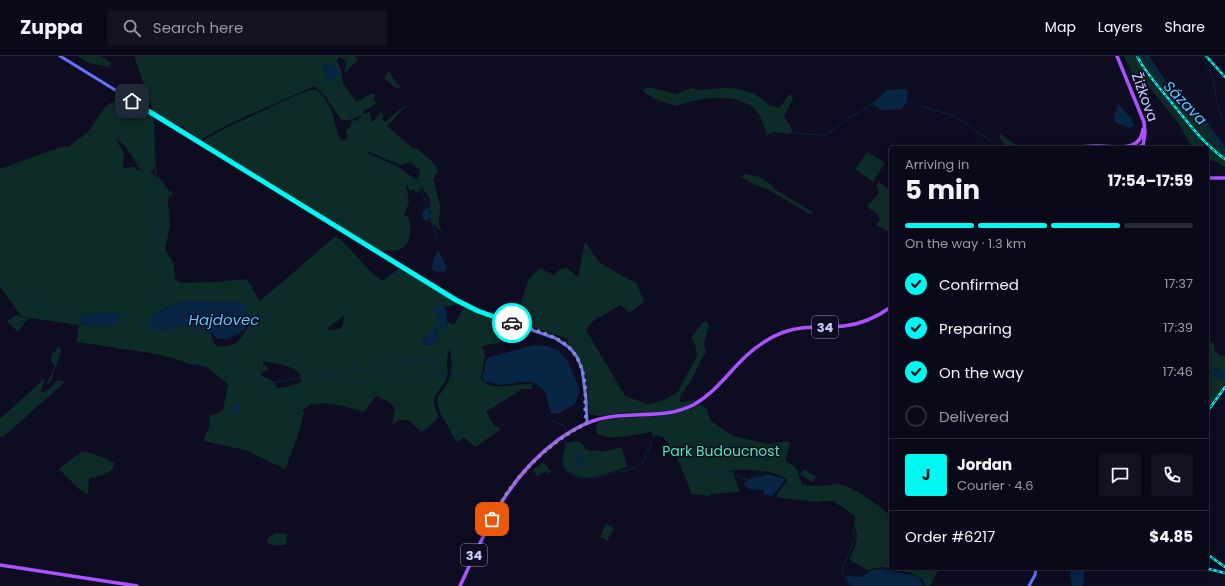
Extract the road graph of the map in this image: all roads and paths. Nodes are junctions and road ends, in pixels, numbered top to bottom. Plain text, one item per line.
1 (60, 56) edge
2 (1117, 56) edge
3 (1144, 122) junction
4 (1130, 146) edge
5 (1145, 146) edge
6 (1209, 178) edge
7 (1225, 178) edge
8 (889, 308) edge
9 (587, 423) junction
10 (0, 565) edge
11 (1035, 570) edge
12 (137, 586) edge
13 (460, 586) edge
14 (1029, 586) edge

1 - 9 main road
2 - 3 main road, Žižkova
3 - 4 main road
3 - 5 main road, Žižkova
6 - 7 main road
8 - 9 main road, 34
9 - 13 main road, 34
10 - 12 main road
11 - 14 main road

